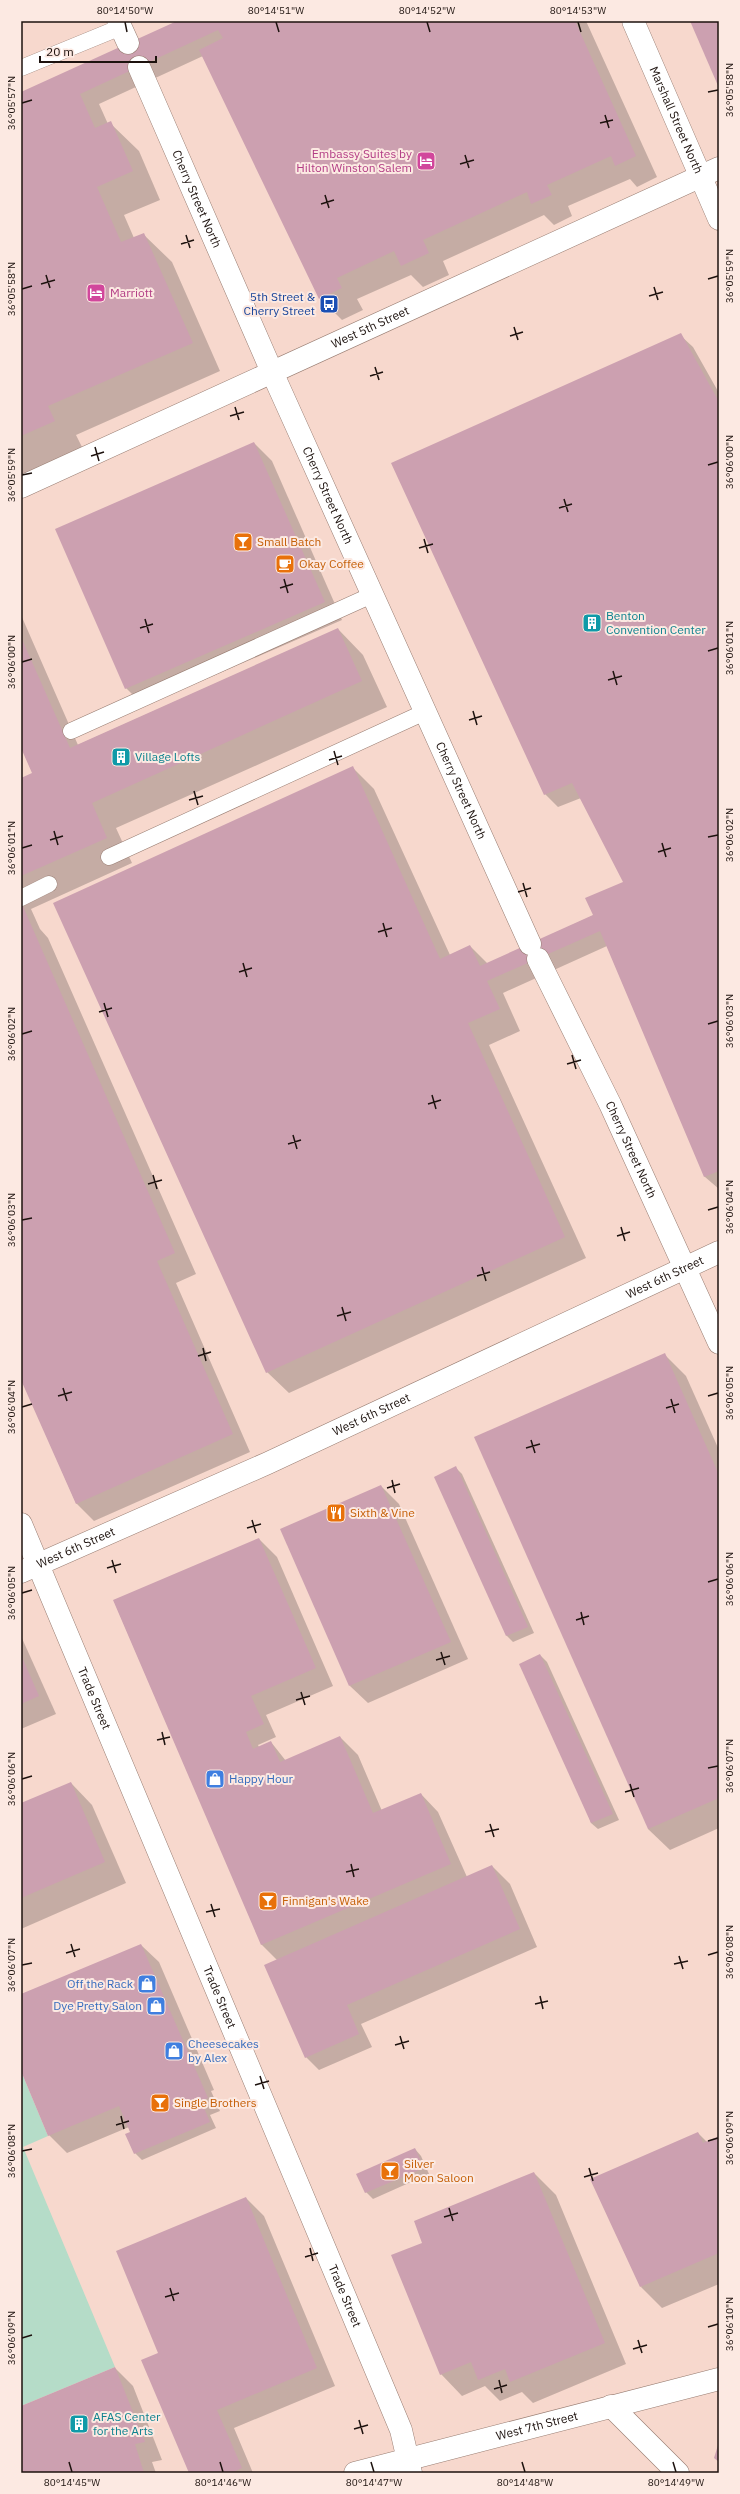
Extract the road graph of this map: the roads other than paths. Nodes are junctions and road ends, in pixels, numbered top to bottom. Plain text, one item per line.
1 (633, 21) edge
2 (122, 30) edge
3 (22, 67) edge
4 (139, 67) dead end
5 (710, 172) edge
6 (719, 220) edge
7 (272, 372) junction
8 (21, 486) edge
9 (372, 595) junction
10 (425, 712) junction
11 (71, 731) dead end
12 (109, 857) dead end
13 (49, 884) dead end
14 (27, 895) edge
15 (719, 1252) edge
16 (685, 1267) junction
17 (719, 1343) edge
18 (21, 1524) edge
19 (29, 1568) edge
20 (719, 2379) edge
21 (611, 2406) junction
22 (409, 2465) edge
23 (354, 2473) edge
24 (678, 2473) edge

1 - 5 main road, Marshall Street North
2 - 3 lane
4 - 7 main road, Cherry Street North
5 - 6 main road, Marshall Street North
5 - 7 main road, West 5th Street
7 - 8 main road, West 5th Street
7 - 9 main road, Cherry Street North
9 - 10 main road, Cherry Street North
9 - 11 lane
10 - 12 lane
10 - 16 main road, Cherry Street North
13 - 14 lane
15 - 16 main road, West 6th Street
16 - 17 main road, Cherry Street North
16 - 19 main road, West 6th Street
18 - 19 main road, Trade Street
19 - 22 main road, Trade Street
20 - 21 main road, West 7th Street
21 - 22 main road, West 7th Street
21 - 24 main road
22 - 23 main road, West 7th Street

